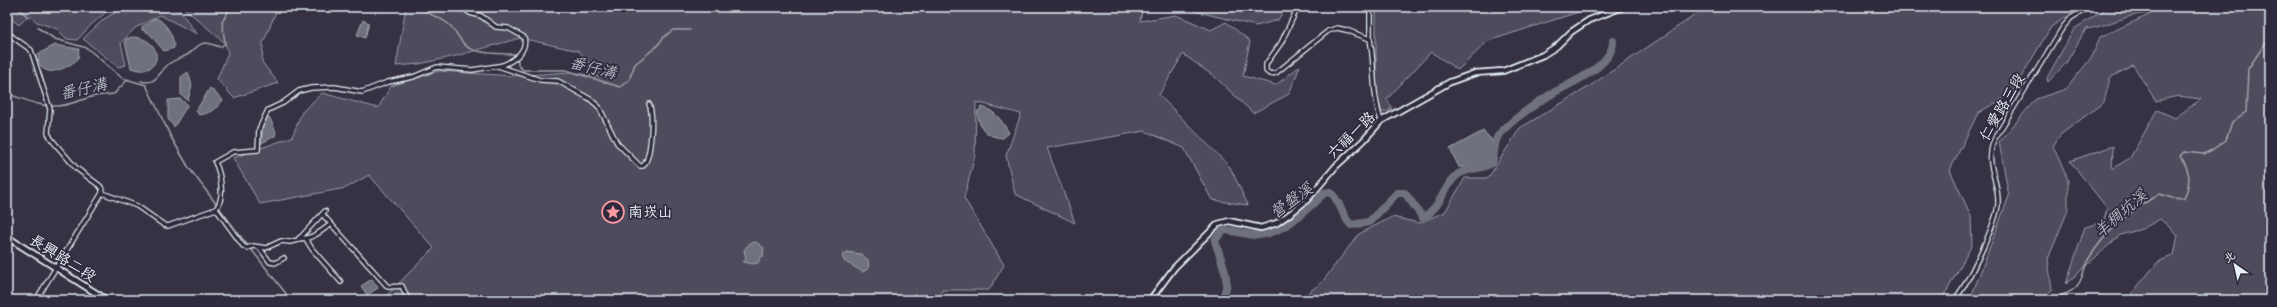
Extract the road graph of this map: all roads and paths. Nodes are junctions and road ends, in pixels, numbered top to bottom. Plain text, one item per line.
1 (462, 7) edge
2 (1298, 7) edge
3 (1370, 7) edge
4 (1623, 7) edge
5 (2089, 7) edge
6 (10, 35) dead end
7 (1370, 39) junction
8 (498, 66) junction
9 (650, 104) dead end
10 (1381, 121) junction
11 (102, 193) junction
12 (216, 209) junction
13 (325, 211) dead end
14 (323, 215) junction
15 (331, 224) junction
16 (7, 237) edge
17 (299, 238) junction
18 (306, 239) junction
19 (260, 248) junction
20 (284, 258) dead end
21 (57, 268) junction
22 (341, 282) dead end
23 (36, 300) edge
24 (107, 300) edge
25 (408, 300) edge
26 (1150, 300) edge
27 (1954, 300) edge

1 - 8 street
2 - 7 street
3 - 7 street
4 - 10 street, 六福一路
5 - 27 street, 仁愛路三段
6 - 11 street
7 - 10 street
8 - 9 street
8 - 12 street
10 - 26 street, 六福一路
11 - 12 street
11 - 21 street
12 - 19 street
13 - 14 street
14 - 15 street
14 - 17 street
15 - 18 street
15 - 25 street
16 - 21 street, 長興路二段
17 - 18 street
17 - 19 street
18 - 22 street
19 - 20 street
21 - 23 street
21 - 24 street, 長興路二段

